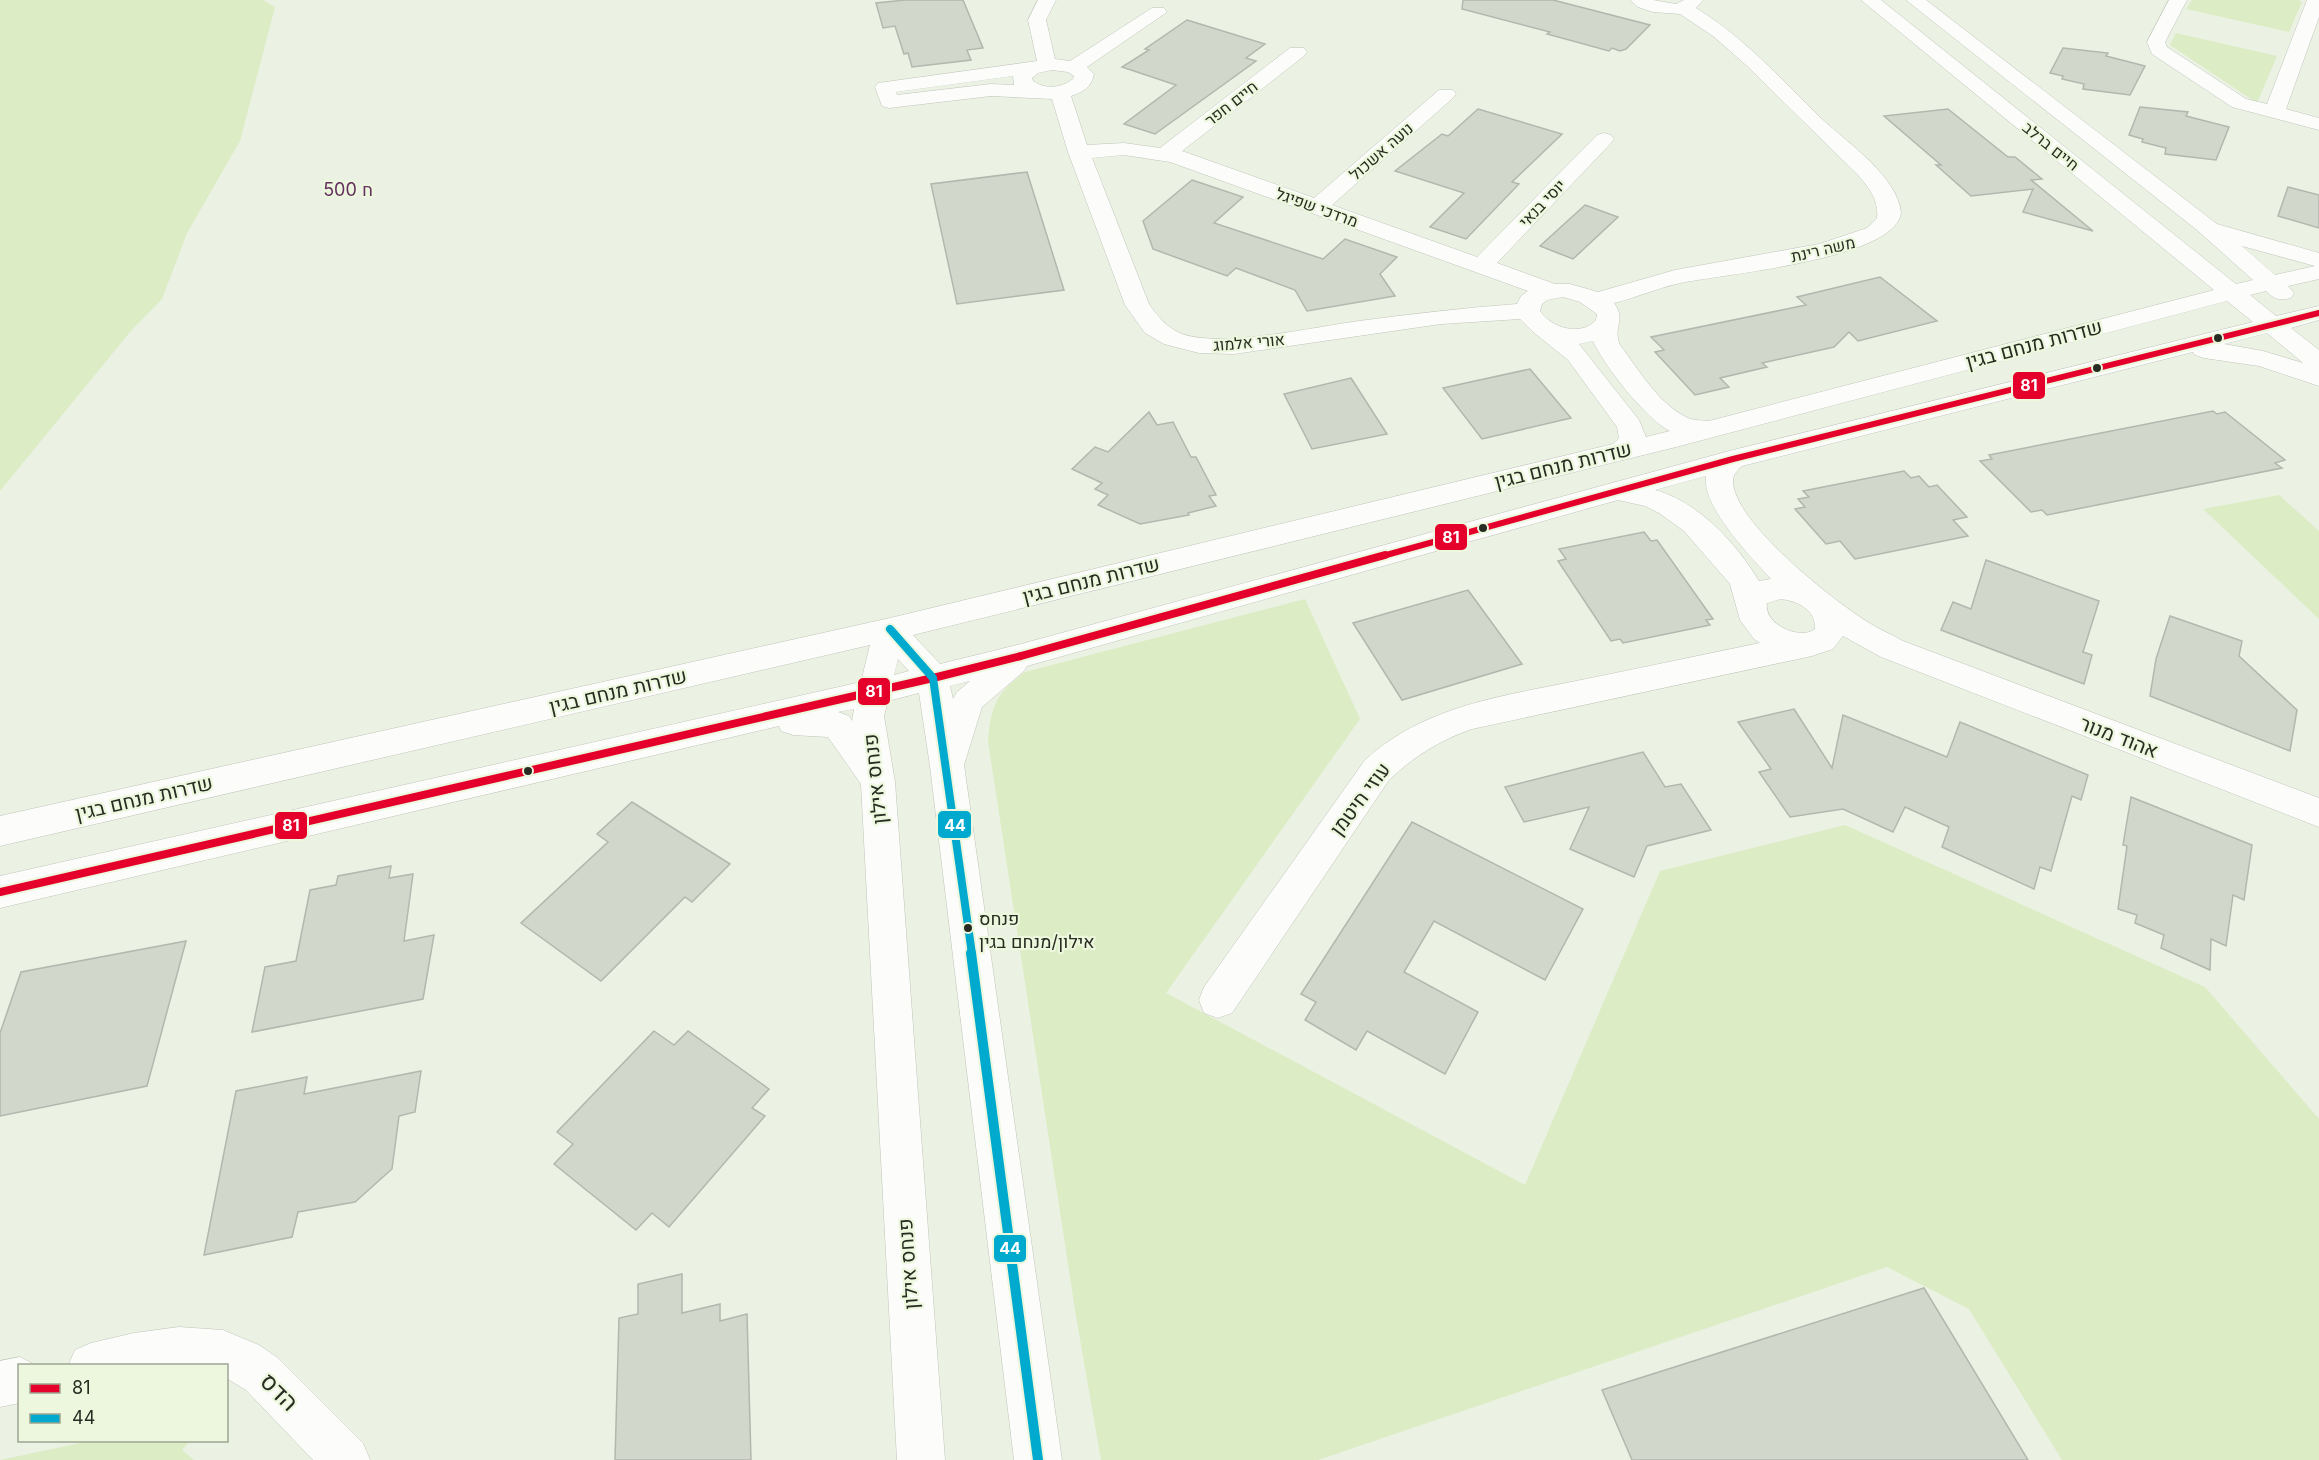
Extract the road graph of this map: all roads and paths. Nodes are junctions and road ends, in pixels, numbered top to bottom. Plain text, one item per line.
1 (1047, 0) edge
2 (1639, 0) edge
3 (1870, 0) edge
4 (1916, 0) edge
5 (2178, 0) edge
6 (2317, 0) edge
7 (1688, 4) edge
8 (1158, 12) dead end
9 (1297, 52) dead end
10 (1039, 66) junction
11 (1074, 67) junction
12 (1036, 91) junction
13 (1060, 92) junction
14 (1446, 94) dead end
15 (2274, 113) junction
16 (2319, 124) edge
17 (1604, 139) dead end
18 (1078, 152) junction
19 (1165, 154) junction
20 (1317, 207) junction
21 (2205, 225) junction
22 (2319, 260) edge
23 (1481, 266) junction
24 (2201, 266) junction
25 (2319, 272) edge
26 (2271, 283) junction
27 (1551, 291) junction
28 (2232, 293) junction
29 (1596, 300) junction
30 (2176, 307) junction
31 (1528, 311) junction
32 (2315, 318) edge
33 (2272, 325) junction
34 (1604, 327) junction
35 (1549, 331) junction
36 (2181, 348) junction
37 (2319, 363) edge
38 (2319, 378) edge
39 (1708, 429) junction
40 (1622, 451) junction
41 (1733, 459) junction
42 (1616, 492) junction
43 (1814, 599) junction
44 (1751, 612) junction
45 (891, 629) junction
46 (1812, 644) junction
47 (1021, 656) junction
48 (1919, 660) junction
49 (1713, 666) junction
50 (933, 678) junction
51 (872, 692) junction
52 (758, 720) junction
53 (947, 766) junction
54 (878, 782) junction
55 (2319, 813) edge
56 (0, 831) edge
57 (0, 892) edge
58 (1218, 1000) dead end
59 (96, 1364) edge
60 (18, 1380) edge
61 (0, 1384) edge
62 (346, 1460) edge
63 (921, 1460) edge
64 (1038, 1460) edge

1 - 10 street
2 - 7 street
3 - 24 street, חיים ברלב
4 - 21 street, חיים ברלב
5 - 15 street
6 - 15 street
7 - 29 street, משה רינת
8 - 11 street
9 - 19 street, חיים חפר
10 - 11 street
10 - 12 street
10 - 12 street
11 - 13 street
12 - 13 street
13 - 18 street, אורי אלמוג
14 - 20 street, נועה אשכול
15 - 16 street
17 - 23 street, יוסי בנאי
18 - 19 street, מרדכי שפיגל
18 - 31 street, אורי אלמוג
19 - 20 street, מרדכי שפיגל
20 - 23 street, מרדכי שפיגל
21 - 22 street
21 - 26 street, חיים ברלב
23 - 27 street, מרדכי שפיגל
24 - 28 street, חיים ברלב
24 - 30 street
25 - 26 street, שדרות מנחם בגין
26 - 28 street, שדרות מנחם בגין
26 - 32 street, חיים ברלב
27 - 29 street, מרדכי שפיגל
27 - 31 street
28 - 30 street, שדרות מנחם בגין
28 - 33 street, חיים ברלב
29 - 34 street
30 - 39 street, שדרות מנחם בגין
31 - 35 street
32 - 33 street, שדרות מנחם בגין
33 - 36 street, שדרות מנחם בגין
33 - 37 street, חיים ברלב
34 - 35 street
34 - 39 street
35 - 40 street
36 - 38 street
36 - 41 street, שדרות מנחם בגין
39 - 40 street, שדרות מנחם בגין
40 - 45 street, שדרות מנחם בגין
41 - 42 street, שדרות מנחם בגין
41 - 43 street, אהוד מנור
42 - 44 street
42 - 47 street, שדרות מנחם בגין
43 - 44 street
43 - 46 street
43 - 48 street, אהוד מנור
44 - 46 street
44 - 49 street, עוזי חיטמן
45 - 50 street
45 - 51 street, פנחס אילון
45 - 56 street, שדרות מנחם בגין
46 - 48 street, אהוד מנור
46 - 49 street, עוזי חיטמן
47 - 50 street, שדרות מנחם בגין
47 - 53 street
48 - 55 street, אהוד מנור
49 - 58 street, עוזי חיטמן
50 - 51 street, שדרות מנחם בגין
50 - 53 street
51 - 52 street, שדרות מנחם בגין
51 - 54 street, פנחס אילון
52 - 54 street
52 - 57 street, שדרות מנחם בגין
53 - 64 street
54 - 63 street, פנחס אילון
59 - 62 street, הדס
60 - 61 street

